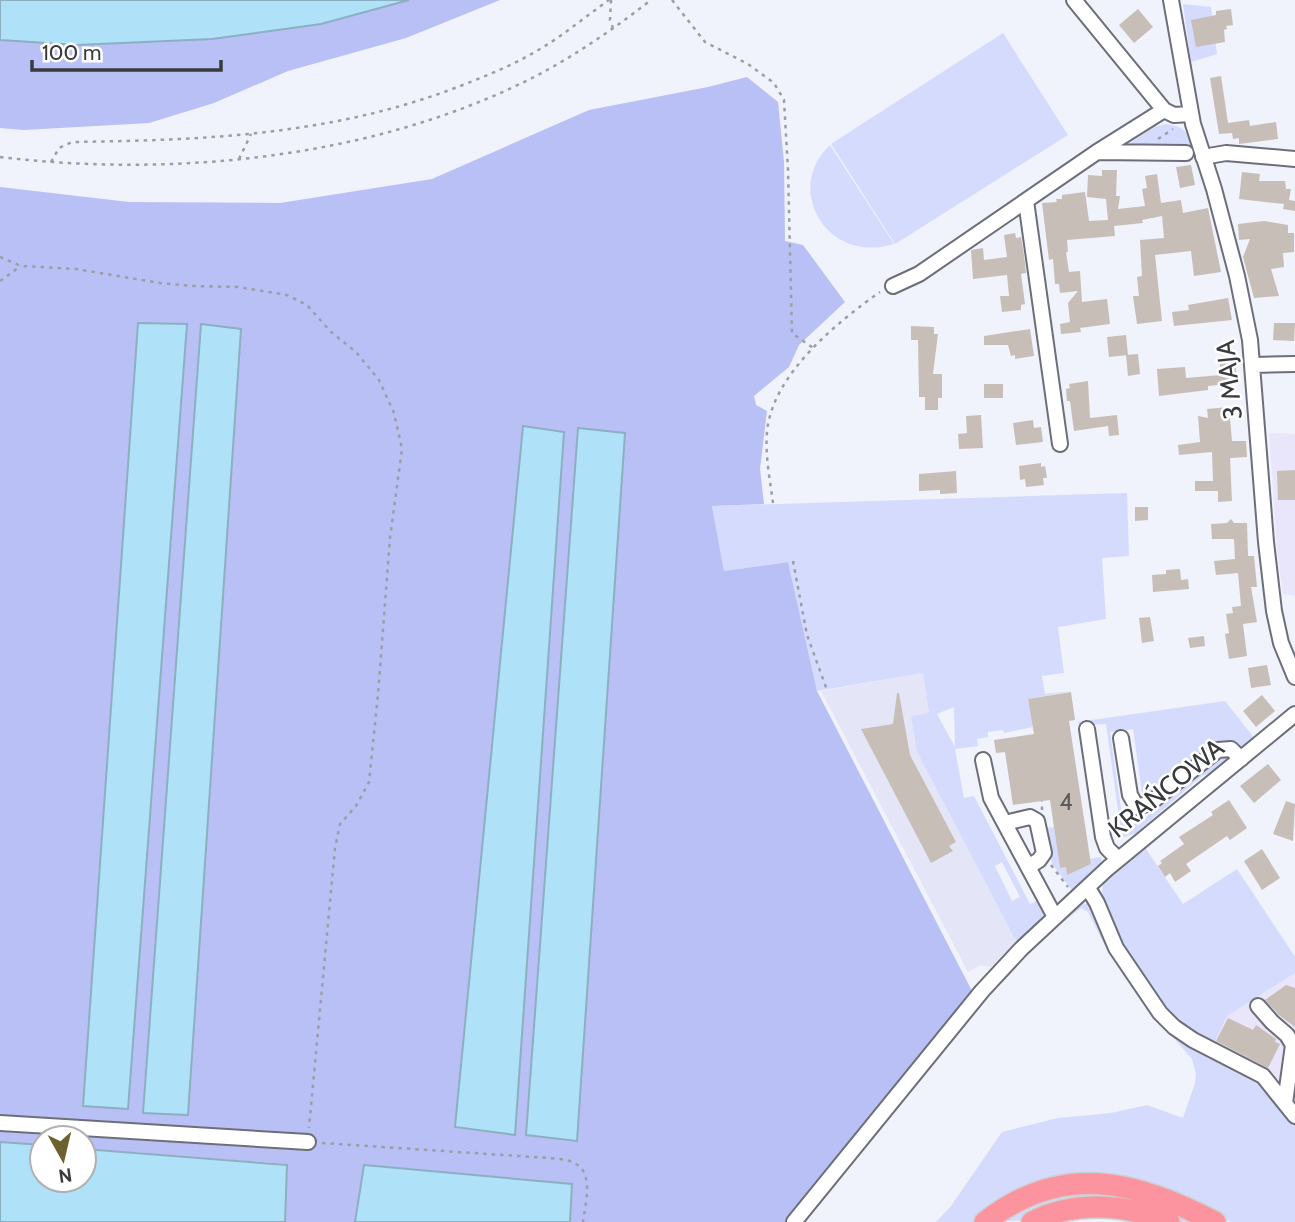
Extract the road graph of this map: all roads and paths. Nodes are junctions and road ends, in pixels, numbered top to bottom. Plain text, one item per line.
1 (610, 0) edge
2 (651, 0) edge
3 (672, 0) edge
4 (1074, 0) edge
5 (1171, 0) edge
6 (613, 28) junction
7 (1164, 110) junction
8 (1190, 114) junction
9 (1179, 125) dead end
10 (1158, 131) dead end
11 (251, 134) junction
12 (1159, 138) junction
13 (1150, 144) dead end
14 (1160, 149) dead end
15 (1097, 152) junction
16 (1186, 153) dead end
17 (0, 157) edge
18 (1203, 157) junction
19 (239, 159) junction
20 (1295, 159) edge
21 (51, 162) junction
22 (1026, 206) junction
23 (0, 257) edge
24 (21, 266) junction
25 (0, 281) edge
26 (893, 286) joint
27 (813, 348) junction
28 (1295, 364) edge
29 (1253, 365) junction
30 (1060, 444) dead end
31 (773, 503) dead end
32 (793, 561) dead end
33 (1295, 677) edge
34 (827, 690) dead end
35 (1295, 714) edge
36 (1087, 729) dead end
37 (1121, 737) dead end
38 (1241, 759) junction
39 (983, 760) dead end
40 (1042, 801) dead end
41 (1041, 813) dead end
42 (1005, 823) junction
43 (1118, 859) junction
44 (1028, 867) junction
45 (1088, 888) junction
46 (1055, 917) junction
47 (1258, 1006) dead end
48 (1285, 1102) junction
49 (1295, 1116) edge
50 (0, 1123) edge
51 (308, 1142) junction
52 (583, 1222) edge
53 (794, 1222) edge
54 (985, 1222) edge
55 (1032, 1222) edge
56 (1169, 1222) edge
57 (1215, 1222) edge

1 - 6 path
1 - 11 path
2 - 6 path
3 - 27 path
4 - 7 street
5 - 8 street, 3 MAJA
6 - 19 path
7 - 8 street
7 - 15 street
8 - 18 street, 3 MAJA
9 - 12 path
10 - 12 path
11 - 19 path
11 - 21 path
12 - 13 path
12 - 14 path
15 - 16 street
15 - 22 street
17 - 21 path
18 - 20 street
18 - 29 street, 3 MAJA
19 - 21 path
22 - 26 street
22 - 30 street
23 - 24 path
24 - 25 path
24 - 51 path
26 - 27 path
27 - 31 path
28 - 29 street
29 - 33 street, 3 MAJA
32 - 34 path
35 - 38 street, KRAŃCOWA
36 - 43 street
37 - 38 street
38 - 43 street, KRAŃCOWA
39 - 42 street
40 - 41 path
42 - 44 street
42 - 44 street
43 - 45 street, KRAŃCOWA
44 - 46 street
45 - 46 street, KRAŃCOWA
45 - 48 street
46 - 53 street, KRAŃCOWA
47 - 48 street
48 - 49 street
50 - 51 street
51 - 52 path
54 - 57 highway
55 - 56 highway

